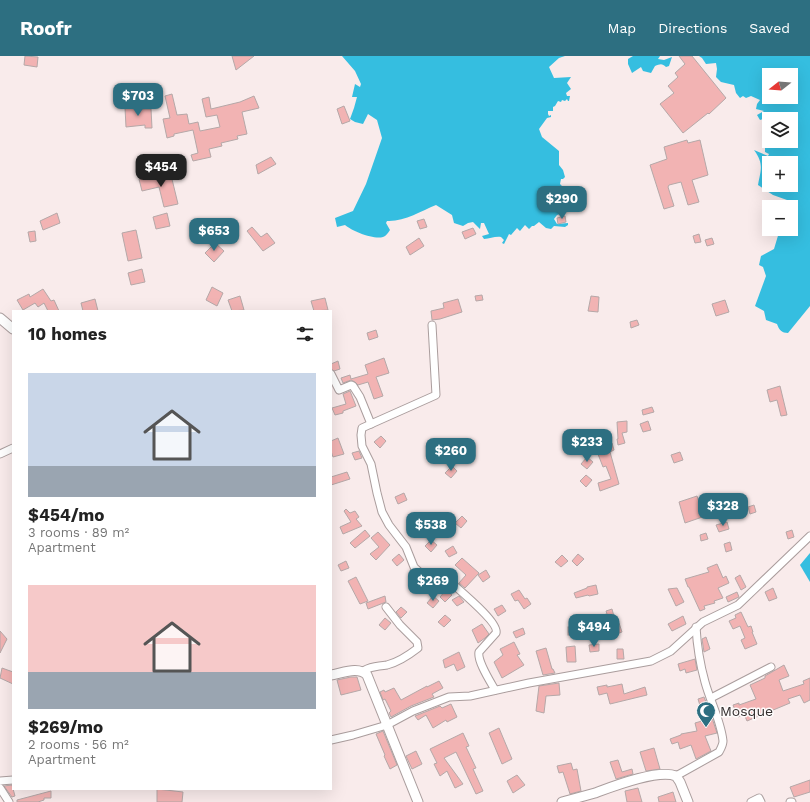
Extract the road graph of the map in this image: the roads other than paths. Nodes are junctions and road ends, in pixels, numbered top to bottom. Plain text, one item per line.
1 (0, 318) edge
2 (432, 325) dead end
3 (12, 328) edge
4 (332, 376) edge
5 (370, 424) junction
6 (12, 448) edge
7 (0, 454) edge
8 (810, 536) edge
9 (386, 607) dead end
10 (696, 627) junction
11 (772, 667) dead end
12 (363, 671) junction
13 (332, 675) edge
14 (495, 690) junction
15 (710, 698) junction
16 (386, 726) junction
17 (332, 740) edge
18 (676, 776) junction
19 (12, 780) edge
20 (0, 781) edge
21 (0, 788) edge
22 (9, 802) edge
23 (418, 802) edge
24 (562, 802) edge
25 (688, 802) edge
26 (751, 802) edge
27 (761, 802) edge

1 - 3 street
2 - 5 street
4 - 5 street
5 - 14 street
6 - 7 street
8 - 10 street
9 - 12 street
10 - 14 street
10 - 15 street
11 - 15 street
12 - 13 street
12 - 16 street
14 - 16 street
15 - 18 street
16 - 17 street
16 - 23 street
18 - 24 street
18 - 25 street
19 - 20 street
21 - 22 street
26 - 27 street

